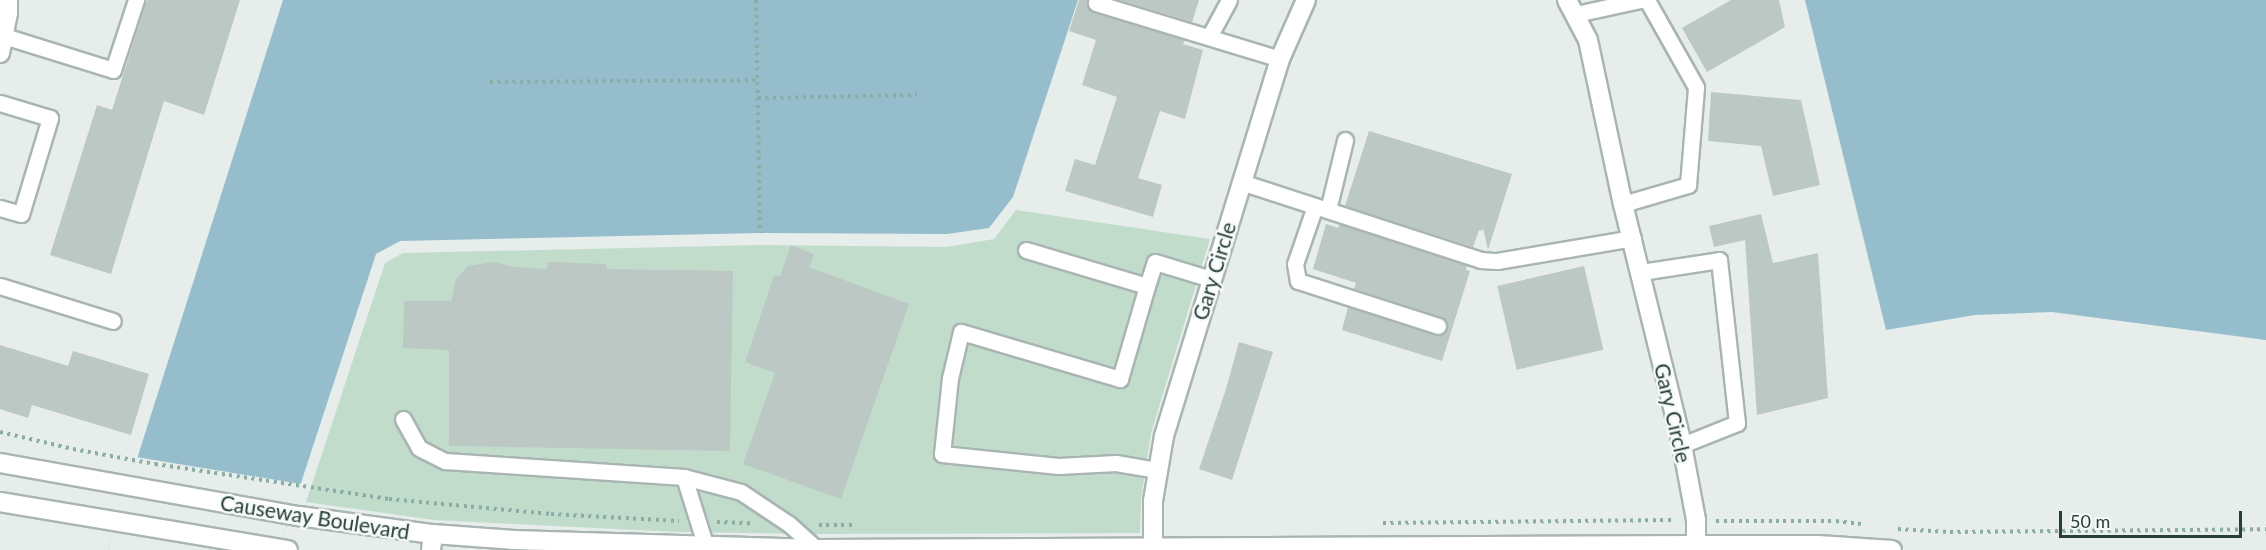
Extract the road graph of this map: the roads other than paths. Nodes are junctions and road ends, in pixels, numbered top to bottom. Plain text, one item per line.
1 (8, 0) edge
2 (136, 0) edge
3 (1097, 0) edge
4 (1229, 0) edge
5 (1306, 0) edge
6 (1640, 0) edge
7 (1647, 0) edge
8 (1572, 7) edge
9 (1209, 37) junction
10 (2, 44) edge
11 (1280, 59) junction
12 (0, 103) edge
13 (1345, 140) dead end
14 (1241, 182) junction
15 (1623, 204) junction
16 (0, 208) edge
17 (1322, 208) junction
18 (1633, 238) junction
19 (1026, 250) dead end
20 (1641, 272) junction
21 (1211, 279) junction
22 (0, 286) edge
23 (1147, 286) junction
24 (113, 321) dead end
25 (1438, 326) dead end
26 (403, 419) dead end
27 (1682, 444) junction
28 (0, 463) edge
29 (1157, 470) junction
30 (684, 477) junction
31 (0, 502) edge
32 (432, 542) edge
33 (706, 547) junction
34 (1696, 547) edge
35 (817, 549) edge
36 (1153, 549) edge
37 (288, 550) edge
38 (1892, 550) edge

1 - 10 street
2 - 10 lane
3 - 9 lane
4 - 9 lane
5 - 11 street, Gary Circle
6 - 8 lane
7 - 15 lane
8 - 15 street, Gary Circle
9 - 11 lane
11 - 14 street, Gary Circle
12 - 16 lane
13 - 17 lane
14 - 17 lane
14 - 21 street, Gary Circle
15 - 18 street, Gary Circle
17 - 18 lane
17 - 25 lane
18 - 20 street, Gary Circle
19 - 23 lane
20 - 27 street, Gary Circle
20 - 27 lane
21 - 23 lane
21 - 29 street, Gary Circle
22 - 24 lane
23 - 29 lane
26 - 30 lane
27 - 34 street, Gary Circle
28 - 32 street, Causeway Boulevard
29 - 36 street, Gary Circle
30 - 33 lane
30 - 35 lane
31 - 37 street, Causeway Boulevard
32 - 33 street, Causeway Boulevard
33 - 35 street, Causeway Boulevard
34 - 36 street, Causeway Boulevard
34 - 38 street, Causeway Boulevard
35 - 36 street, Causeway Boulevard

